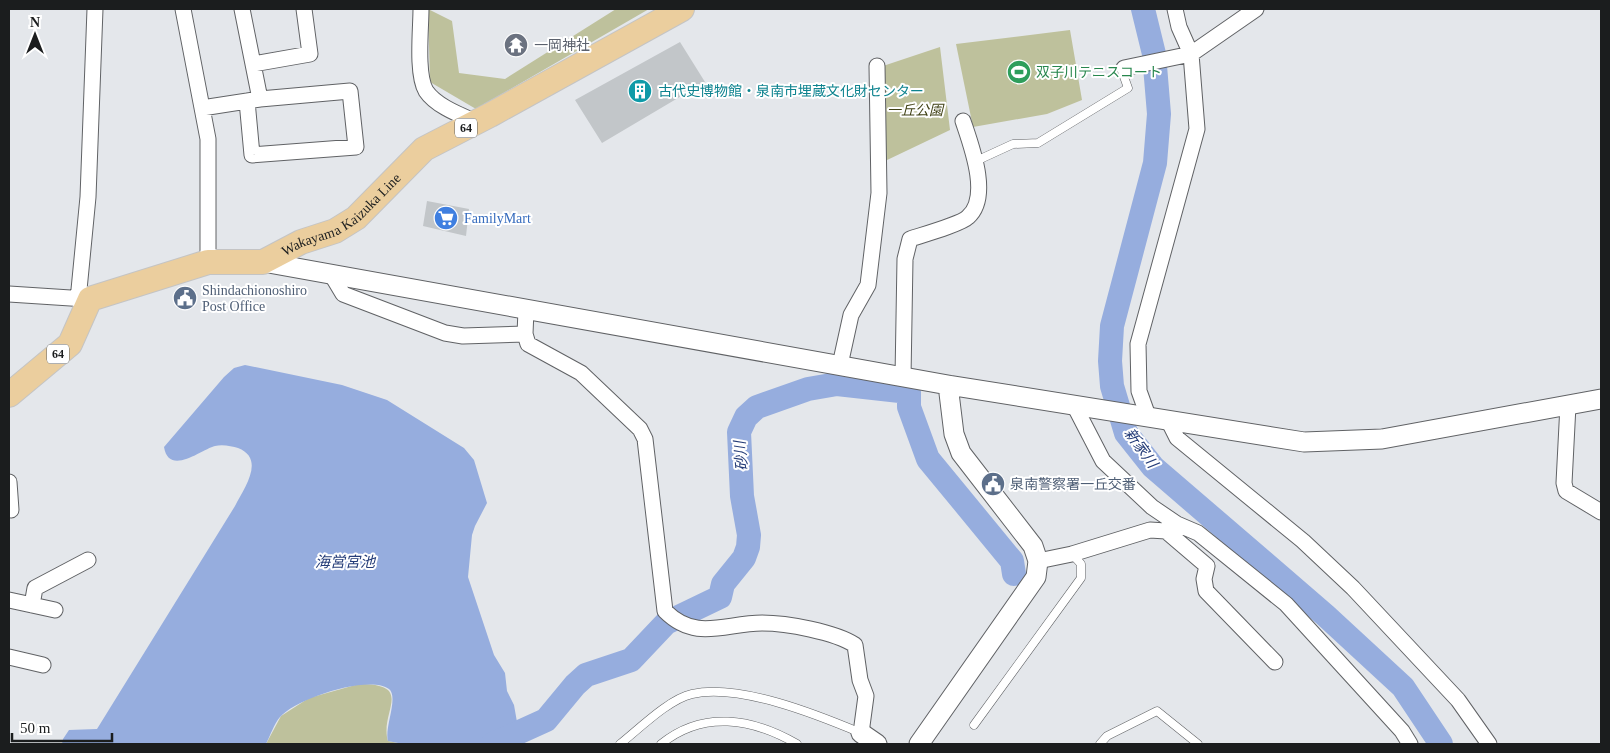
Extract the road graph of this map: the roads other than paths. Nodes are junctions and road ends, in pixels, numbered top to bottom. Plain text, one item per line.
1 (95, 9) edge
2 (183, 9) edge
3 (242, 9) edge
4 (304, 9) edge
5 (421, 9) edge
6 (682, 9) edge
7 (1175, 9) edge
8 (1256, 9) edge
9 (1191, 54) junction
10 (253, 64) junction
11 (878, 66) dead end
12 (1124, 68) joint
13 (253, 100) junction
14 (202, 108) junction
15 (963, 121) dead end
16 (476, 122) junction
17 (976, 161) junction
18 (208, 262) junction
19 (263, 262) junction
20 (331, 274) junction
21 (9, 294) edge
22 (84, 300) junction
23 (526, 310) junction
24 (525, 334) junction
25 (840, 365) junction
26 (903, 376) junction
27 (948, 384) junction
28 (9, 396) edge
29 (1601, 399) edge
30 (1074, 405) junction
31 (1568, 405) junction
32 (1148, 416) junction
33 (1168, 420) junction
34 (9, 482) edge
35 (11, 510) dead end
36 (1601, 512) edge
37 (1072, 554) junction
38 (88, 560) dead end
39 (1038, 561) junction
40 (9, 600) edge
41 (32, 605) junction
42 (55, 610) dead end
43 (9, 657) edge
44 (1276, 662) dead end
45 (43, 665) dead end
46 (974, 725) dead end
47 (869, 739) edge
48 (620, 744) edge
49 (660, 744) edge
50 (797, 744) edge
51 (919, 744) edge
52 (1100, 744) edge
53 (1197, 744) edge
54 (1410, 744) edge
55 (1489, 744) edge

1 - 22 street
2 - 14 street
3 - 10 street
4 - 10 street
5 - 16 street
6 - 16 main road, Wakayama Kaizuka Line / 64
7 - 9 street
8 - 9 street
9 - 12 street
9 - 32 street
10 - 13 street
11 - 25 street
12 - 17 lane
13 - 13 street
13 - 14 street
14 - 18 street
15 - 17 street
16 - 19 main road, Wakayama Kaizuka Line / 64
17 - 26 street
18 - 19 main road, Wakayama Kaizuka Line / 64
18 - 22 main road, Wakayama Kaizuka Line / 64
19 - 20 street
20 - 23 street
20 - 24 street
21 - 22 street
22 - 28 main road, 64
23 - 24 street
23 - 25 street
24 - 47 street
25 - 26 street
26 - 27 street
27 - 30 street
27 - 39 street
29 - 31 street
30 - 32 street
30 - 54 street
31 - 33 street
31 - 36 street
32 - 33 street
33 - 55 street
34 - 35 street
37 - 39 street
37 - 44 street
37 - 46 lane
38 - 41 street
39 - 51 street
40 - 41 street
41 - 42 street
43 - 45 street
47 - 48 lane
49 - 50 lane
52 - 53 lane

